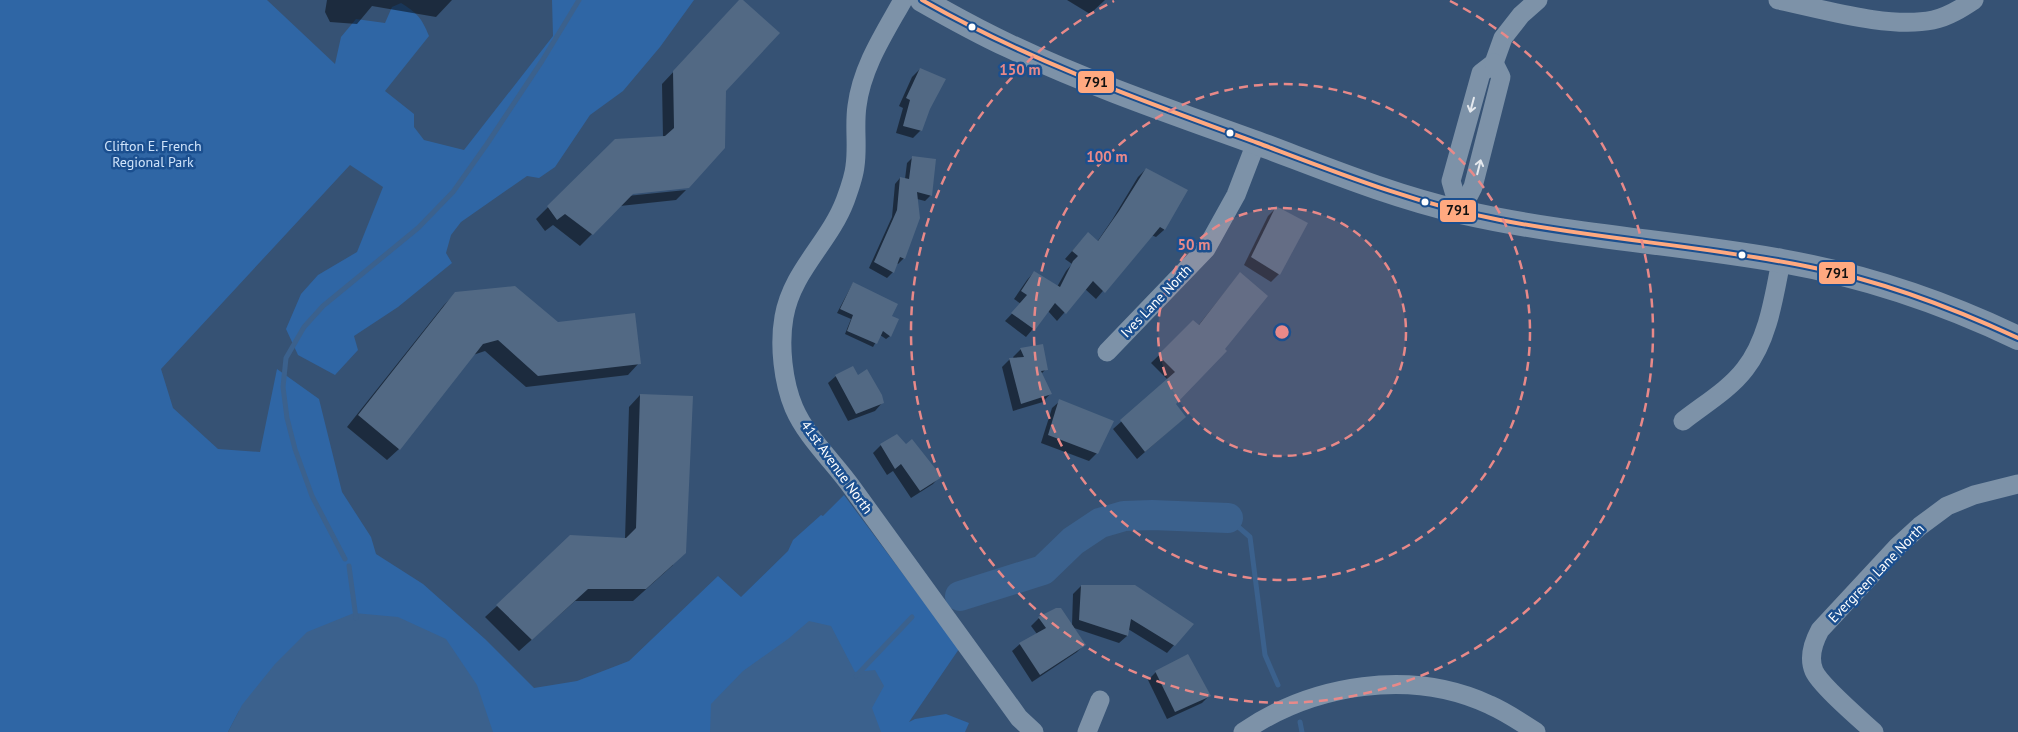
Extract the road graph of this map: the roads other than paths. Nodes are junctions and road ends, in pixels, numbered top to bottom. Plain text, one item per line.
1 (903, 0) edge
2 (922, 0) edge
3 (1538, 0) edge
4 (1778, 0) edge
5 (1974, 0) edge
6 (1256, 143) junction
7 (1460, 212) junction
8 (1781, 261) junction
9 (2018, 338) edge
10 (1107, 352) dead end
11 (1683, 421) dead end
12 (2018, 484) edge
13 (1100, 700) dead end
14 (1034, 732) edge
15 (1087, 732) edge
16 (1243, 732) edge
17 (1536, 732) edge
18 (1874, 732) edge

1 - 14 street, 41st Avenue North
2 - 6 street
3 - 7 street
4 - 5 street
6 - 7 street
6 - 10 street, Ives Lane North
7 - 8 street
8 - 9 street
8 - 11 street
12 - 18 street, Evergreen Lane North
13 - 15 street
16 - 17 street

